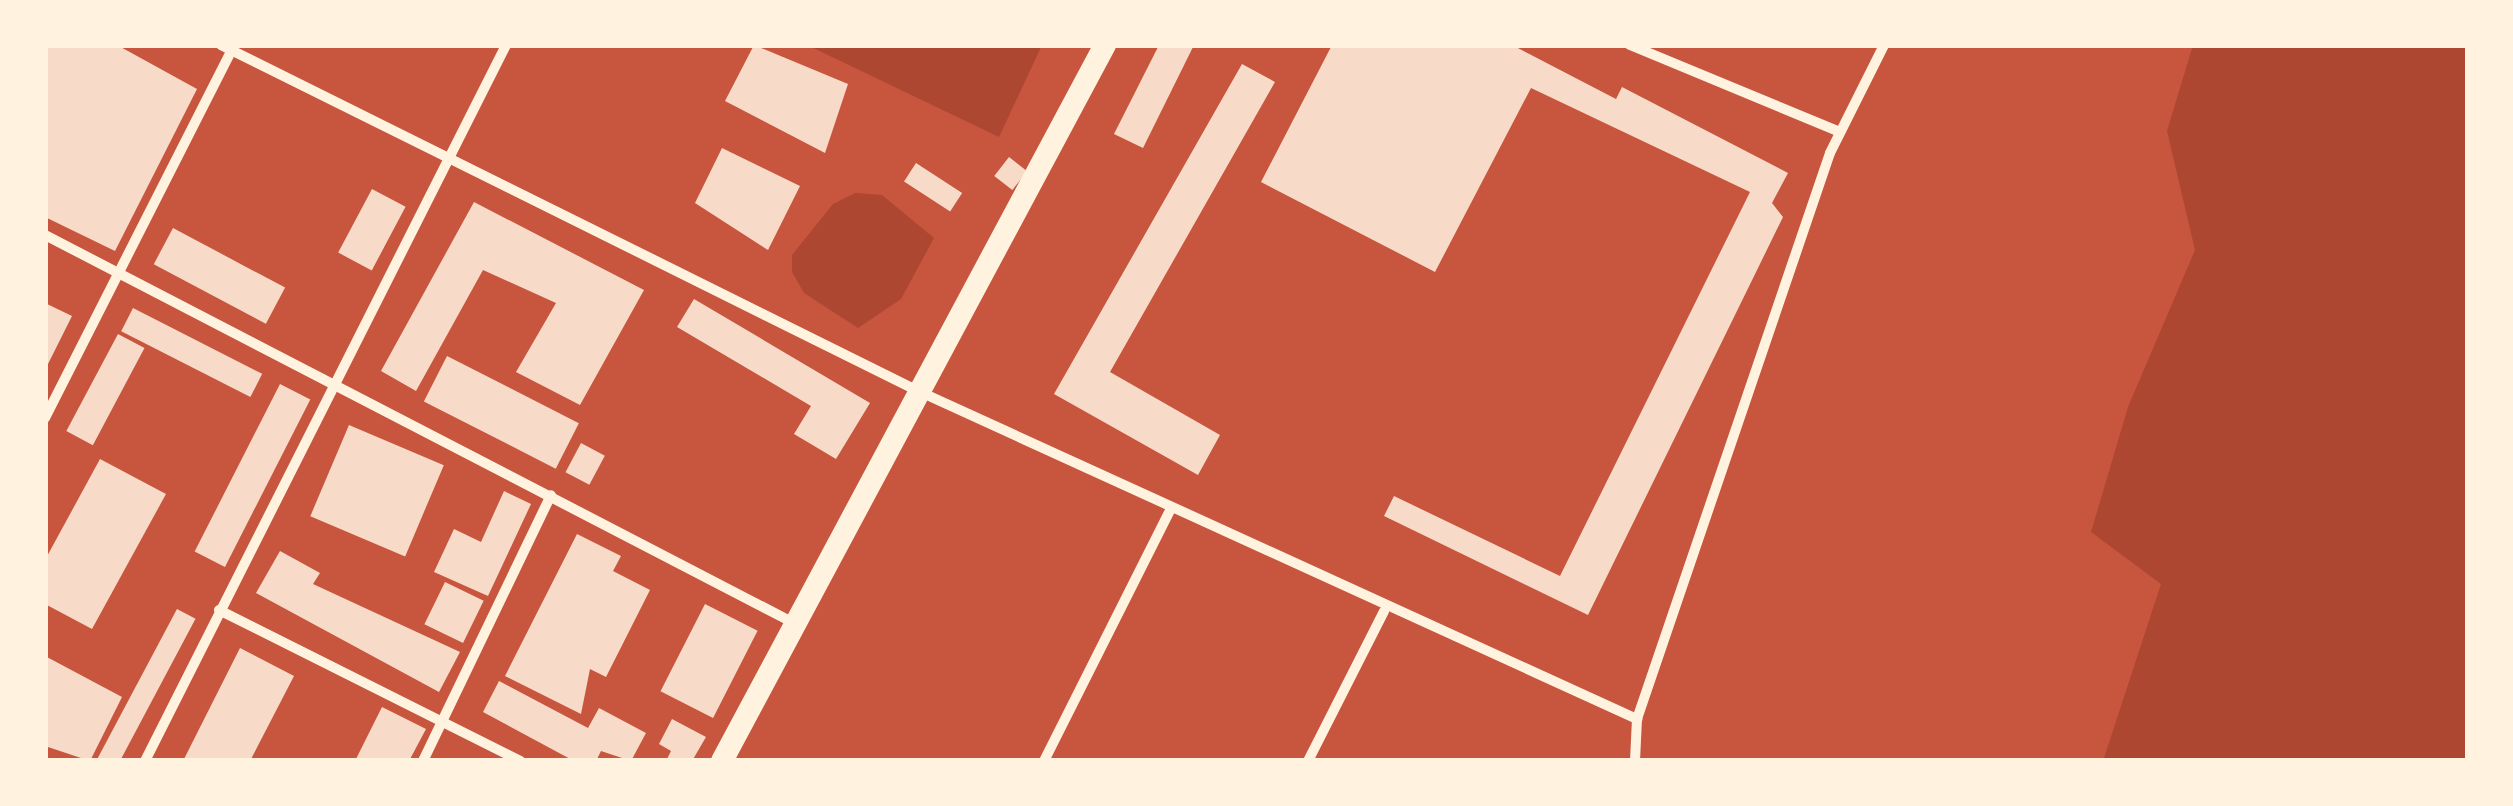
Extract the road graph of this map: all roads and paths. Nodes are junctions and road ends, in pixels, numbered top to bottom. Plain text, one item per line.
1 (506, 45) edge
2 (1105, 45) edge
3 (1630, 45) edge
4 (1884, 45) edge
5 (227, 48) edge
6 (1840, 132) junction
7 (448, 157) junction
8 (45, 235) edge
9 (118, 272) junction
10 (330, 384) junction
11 (916, 390) junction
12 (45, 418) edge
13 (552, 495) junction
14 (1170, 510) junction
15 (219, 610) junction
16 (1384, 611) junction
17 (792, 622) junction
18 (1636, 719) junction
19 (442, 722) junction
20 (145, 761) edge
21 (424, 761) edge
22 (520, 761) edge
23 (722, 761) edge
24 (1044, 761) edge
25 (1308, 761) edge
26 (1634, 761) edge

1 - 7 street
2 - 11 main road
3 - 6 street
4 - 6 street
5 - 7 street
5 - 9 street
6 - 18 street
7 - 10 street
7 - 11 street
8 - 9 street
9 - 10 street
9 - 12 street
10 - 13 street
10 - 15 street
11 - 14 street
11 - 17 main road
13 - 17 street
13 - 19 street
14 - 16 street
14 - 24 street
15 - 19 street
15 - 20 street
16 - 18 street
16 - 25 street
17 - 23 main road
18 - 26 street
19 - 21 street
19 - 22 street

